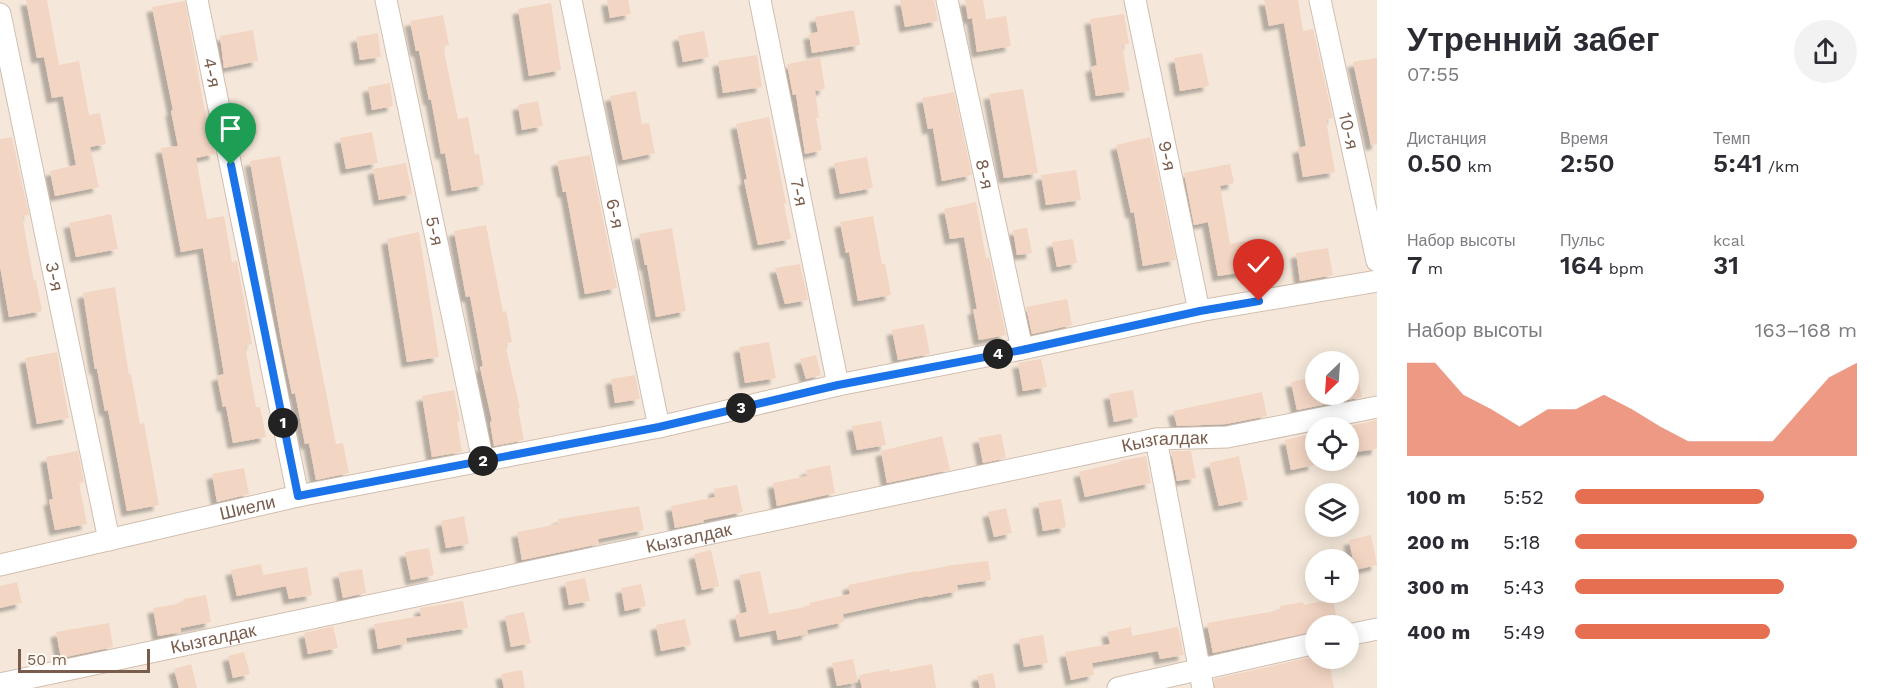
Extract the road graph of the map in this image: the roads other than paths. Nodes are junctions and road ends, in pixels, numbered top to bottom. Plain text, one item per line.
1 (197, 0) edge
2 (386, 0) edge
3 (571, 0) edge
4 (760, 0) edge
5 (947, 0) edge
6 (1135, 0) edge
7 (1320, 0) edge
8 (0, 14) edge
9 (1377, 261) edge
10 (1377, 281) edge
11 (1200, 311) junction
12 (1022, 350) junction
13 (838, 385) junction
14 (1377, 407) edge
15 (659, 427) junction
16 (1156, 439) junction
17 (483, 461) junction
18 (298, 496) junction
19 (109, 540) junction
20 (0, 565) edge
21 (1377, 629) edge
22 (1359, 633) edge
23 (1305, 646) edge
24 (1201, 678) edge
25 (0, 684) edge
26 (1118, 688) edge

1 - 18 street, 4-я
2 - 17 street, 5-я
3 - 15 street, 6-я
4 - 13 street, 7-я
5 - 12 street, 8-я
6 - 11 street, 9-я
7 - 9 street, 10-я
8 - 19 street, 3-я
10 - 11 street, Шиели
11 - 12 street, Шиели
12 - 13 street, Шиели
13 - 15 street, Шиели
14 - 16 street, Кызгалдак
15 - 17 street, Шиели
16 - 24 street
16 - 25 street, Кызгалдак
17 - 18 street, Шиели
18 - 19 street, Шиели
19 - 20 street, Шиели
21 - 22 street
23 - 24 street
24 - 26 street

